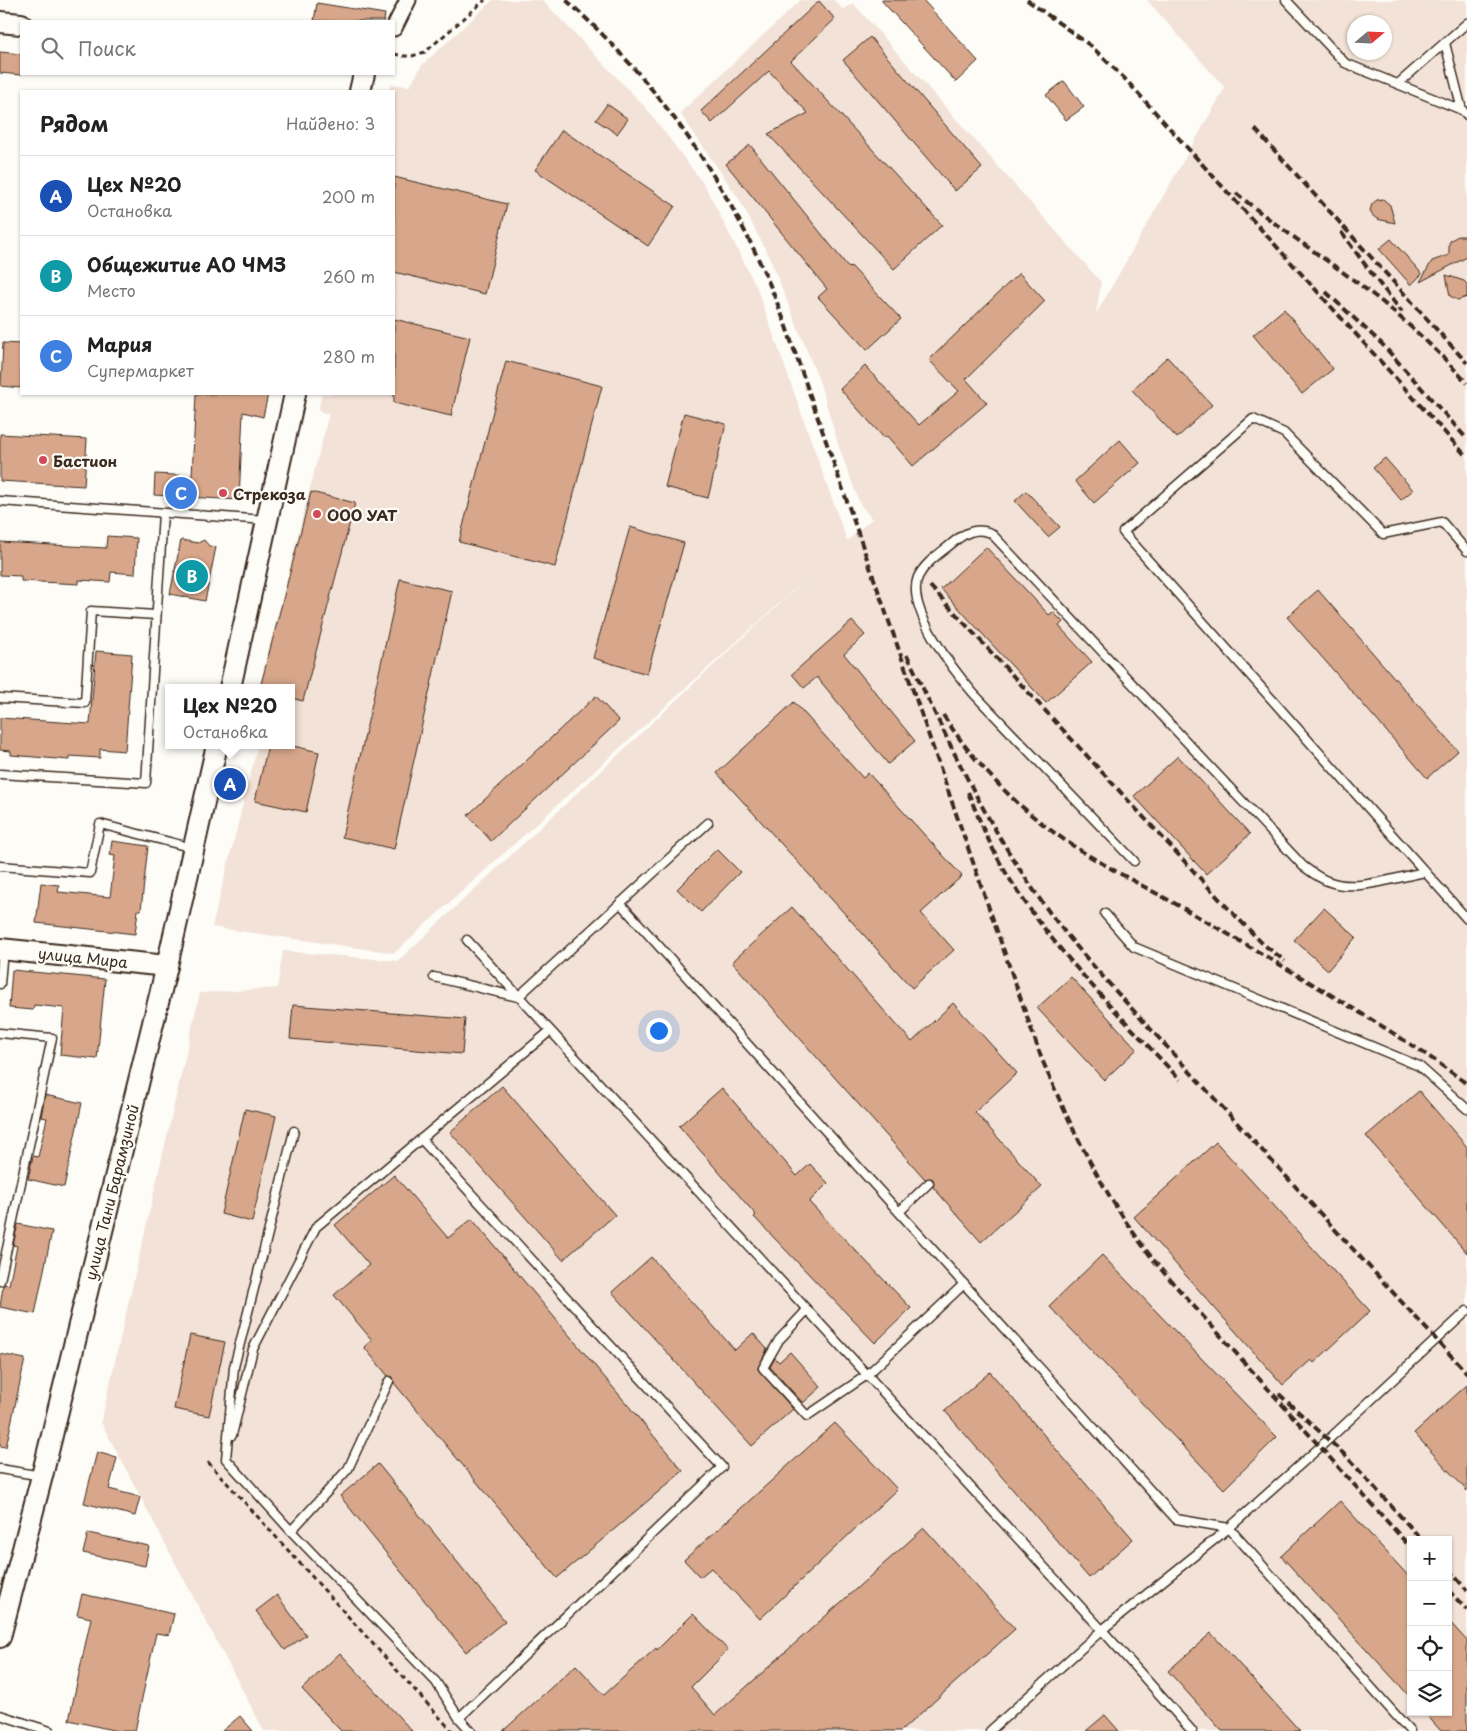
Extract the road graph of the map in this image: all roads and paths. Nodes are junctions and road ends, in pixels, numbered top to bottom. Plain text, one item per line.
1 (408, 0) edge
2 (485, 0) edge
3 (1286, 0) edge
4 (0, 22) edge
5 (1467, 23) edge
6 (20, 24) edge
7 (395, 26) edge
8 (1444, 43) junction
9 (395, 54) edge
10 (364, 75) edge
11 (1399, 83) junction
12 (360, 90) edge
13 (1465, 112) edge
14 (295, 395) edge
15 (0, 501) edge
16 (163, 513) junction
17 (268, 520) junction
18 (1467, 551) edge
19 (156, 615) junction
20 (231, 684) edge
21 (0, 698) edge
22 (216, 749) edge
23 (0, 774) edge
24 (708, 823) dead end
25 (193, 848) junction
26 (1134, 861) dead end
27 (0, 866) edge
28 (1425, 872) junction
29 (620, 903) junction
30 (1105, 914) dead end
31 (1467, 919) edge
32 (467, 940) dead end
33 (2, 949) edge
34 (167, 966) junction
35 (434, 977) dead end
36 (0, 984) edge
37 (518, 997) junction
38 (550, 1031) junction
39 (0, 1033) edge
40 (1467, 1109) edge
41 (294, 1131) dead end
42 (421, 1139) junction
43 (929, 1183) dead end
44 (899, 1212) junction
45 (0, 1281) edge
46 (964, 1284) junction
47 (807, 1310) junction
48 (1467, 1310) edge
49 (867, 1375) junction
50 (389, 1380) dead end
51 (226, 1459) junction
52 (208, 1462) dead end
53 (0, 1469) edge
54 (42, 1476) junction
55 (1229, 1528) junction
56 (291, 1531) junction
57 (1102, 1630) junction
58 (0, 1637) edge
59 (0, 1715) edge
60 (459, 1718) junction
61 (50, 1731) edge
62 (452, 1731) edge
63 (471, 1731) edge
64 (990, 1731) edge
65 (1192, 1731) edge
66 (1410, 1731) edge

1 - 7 street
2 - 9 path
3 - 11 lane
4 - 6 street
5 - 8 lane
8 - 11 lane
8 - 13 lane
10 - 12 street
11 - 13 lane
14 - 17 street
15 - 16 lane
16 - 17 lane
16 - 19 lane
17 - 20 street
18 - 28 lane
19 - 21 lane
19 - 23 lane
22 - 25 street, улица Тани Барамзиной
24 - 29 lane
25 - 27 lane
25 - 34 street, улица Тани Барамзиной
26 - 28 lane
28 - 31 lane
29 - 37 lane
29 - 44 lane
30 - 40 lane
32 - 37 lane
33 - 34 street, улица Мира
33 - 36 lane
34 - 54 street, улица Тани Барамзиной
35 - 37 lane
37 - 38 lane
38 - 42 lane
38 - 47 lane
39 - 45 lane
41 - 51 lane
42 - 51 lane
42 - 60 lane
43 - 44 lane
44 - 46 lane
46 - 49 lane
46 - 55 lane
47 - 49 lane
47 - 49 lane
48 - 55 lane
49 - 57 lane
50 - 56 lane
51 - 56 lane
52 - 62 path
53 - 54 lane
54 - 58 street, улица Тани Барамзиной
55 - 57 lane
55 - 66 lane
56 - 60 lane
57 - 64 lane
57 - 65 lane
59 - 61 lane
60 - 63 lane

